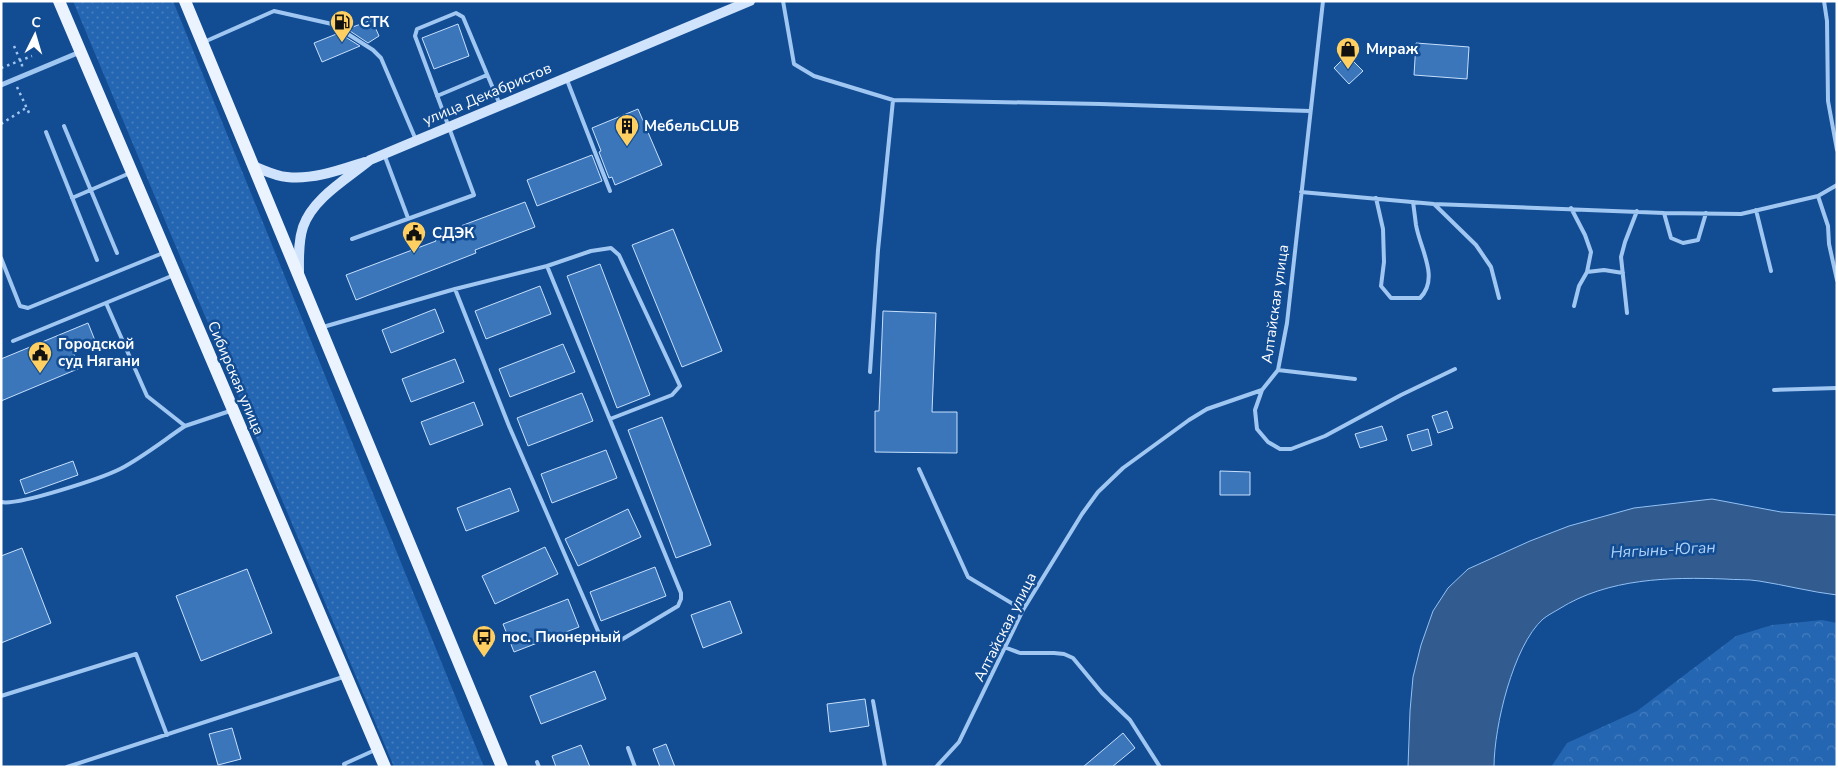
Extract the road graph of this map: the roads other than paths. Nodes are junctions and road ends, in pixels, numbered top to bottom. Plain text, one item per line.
1 (59, 1) edge
2 (185, 1) edge
3 (750, 1) edge
4 (783, 1) edge
5 (1323, 1) edge
6 (1824, 1) edge
7 (202, 42) junction
8 (80, 52) junction
9 (487, 75) junction
10 (566, 78) junction
11 (1, 85) edge
12 (437, 96) junction
13 (893, 100) junction
14 (500, 105) junction
15 (1310, 111) junction
16 (64, 126) dead end
17 (448, 127) junction
18 (46, 132) dead end
19 (416, 140) junction
20 (1837, 150) edge
21 (384, 154) junction
22 (370, 160) junction
23 (254, 166) junction
24 (131, 173) junction
25 (1837, 185) edge
26 (92, 190) junction
27 (610, 191) dead end
28 (1301, 192) junction
29 (1818, 196) junction
30 (72, 198) junction
31 (1376, 198) junction
32 (1414, 202) junction
33 (1434, 204) junction
34 (1571, 208) junction
35 (1756, 210) junction
36 (1636, 211) junction
37 (1664, 213) junction
38 (1706, 214) junction
39 (408, 218) junction
40 (352, 239) dead end
41 (165, 252) junction
42 (117, 253) dead end
43 (1, 258) edge
44 (97, 260) dead end
45 (547, 266) junction
46 (1771, 271) dead end
47 (1587, 272) junction
48 (1623, 274) junction
49 (174, 275) junction
50 (299, 275) junction
51 (1837, 280) edge
52 (456, 289) junction
53 (1499, 298) dead end
54 (106, 303) junction
55 (1574, 306) dead end
56 (1627, 313) dead end
57 (321, 327) junction
58 (13, 341) dead end
59 (1455, 369) dead end
60 (1278, 370) junction
61 (870, 372) dead end
62 (1355, 379) dead end
63 (1837, 388) edge
64 (1262, 390) junction
65 (1774, 390) dead end
66 (232, 410) junction
67 (610, 419) junction
68 (185, 426) junction
69 (920, 469) dead end
70 (1, 502) edge
71 (1023, 610) junction
72 (1004, 647) junction
73 (346, 677) junction
74 (1, 696) edge
75 (873, 701) dead end
76 (167, 735) junction
77 (628, 748) dead end
78 (377, 749) junction
79 (67, 767) edge
80 (345, 767) edge
81 (384, 767) edge
82 (502, 767) edge
83 (635, 767) edge
84 (885, 767) edge
85 (936, 767) edge
86 (1160, 767) edge

1 - 8 main road, Сибирская улица
2 - 7 main road
3 - 10 main road, улица Декабристов
4 - 13 lane
5 - 15 lane, Алтайская улица
6 - 20 lane
7 - 19 lane
7 - 23 main road
8 - 11 street
8 - 24 main road, Сибирская улица
9 - 12 lane
9 - 12 lane
9 - 14 lane
10 - 14 main road, улица Декабристов
10 - 27 lane
12 - 17 lane
13 - 15 lane
13 - 61 lane
14 - 17 main road, улица Декабристов
15 - 28 lane, Алтайская улица
16 - 26 lane
17 - 19 main road, улица Декабристов
17 - 39 lane
18 - 30 lane
19 - 21 main road, улица Декабристов
21 - 22 main road, улица Декабристов
21 - 39 lane
22 - 23 main road
22 - 50 main road, улица Декабристов
23 - 50 main road
24 - 26 lane
24 - 41 main road, Сибирская улица
25 - 29 lane
26 - 30 lane
26 - 42 lane
28 - 31 lane
28 - 60 lane, Алтайская улица
29 - 35 lane
29 - 51 lane
30 - 44 lane
31 - 32 lane
31 - 32 lane
32 - 33 lane
33 - 34 lane
33 - 53 lane
34 - 36 lane
34 - 47 lane
35 - 38 lane
35 - 46 lane
36 - 37 lane
36 - 48 lane
37 - 38 lane
37 - 38 lane
39 - 40 lane
41 - 43 lane
41 - 49 main road, Сибирская улица
45 - 52 lane
45 - 67 lane
45 - 67 lane
47 - 48 lane
47 - 55 lane
48 - 56 lane
49 - 54 lane
49 - 66 main road, Сибирская улица
50 - 57 main road
52 - 57 lane
52 - 67 lane
54 - 58 lane
54 - 68 lane
57 - 82 main road
59 - 64 lane
60 - 62 lane
60 - 64 lane, Алтайская улица
63 - 65 lane
64 - 71 lane, Алтайская улица
66 - 68 lane
66 - 73 main road, Сибирская улица
68 - 70 lane
69 - 71 lane
71 - 72 lane, Алтайская улица
72 - 85 lane, Алтайская улица
72 - 86 lane
73 - 76 lane
73 - 78 main road, Сибирская улица
74 - 76 lane
75 - 84 lane
76 - 79 lane
77 - 83 lane
78 - 80 lane
78 - 81 main road, Сибирская улица

